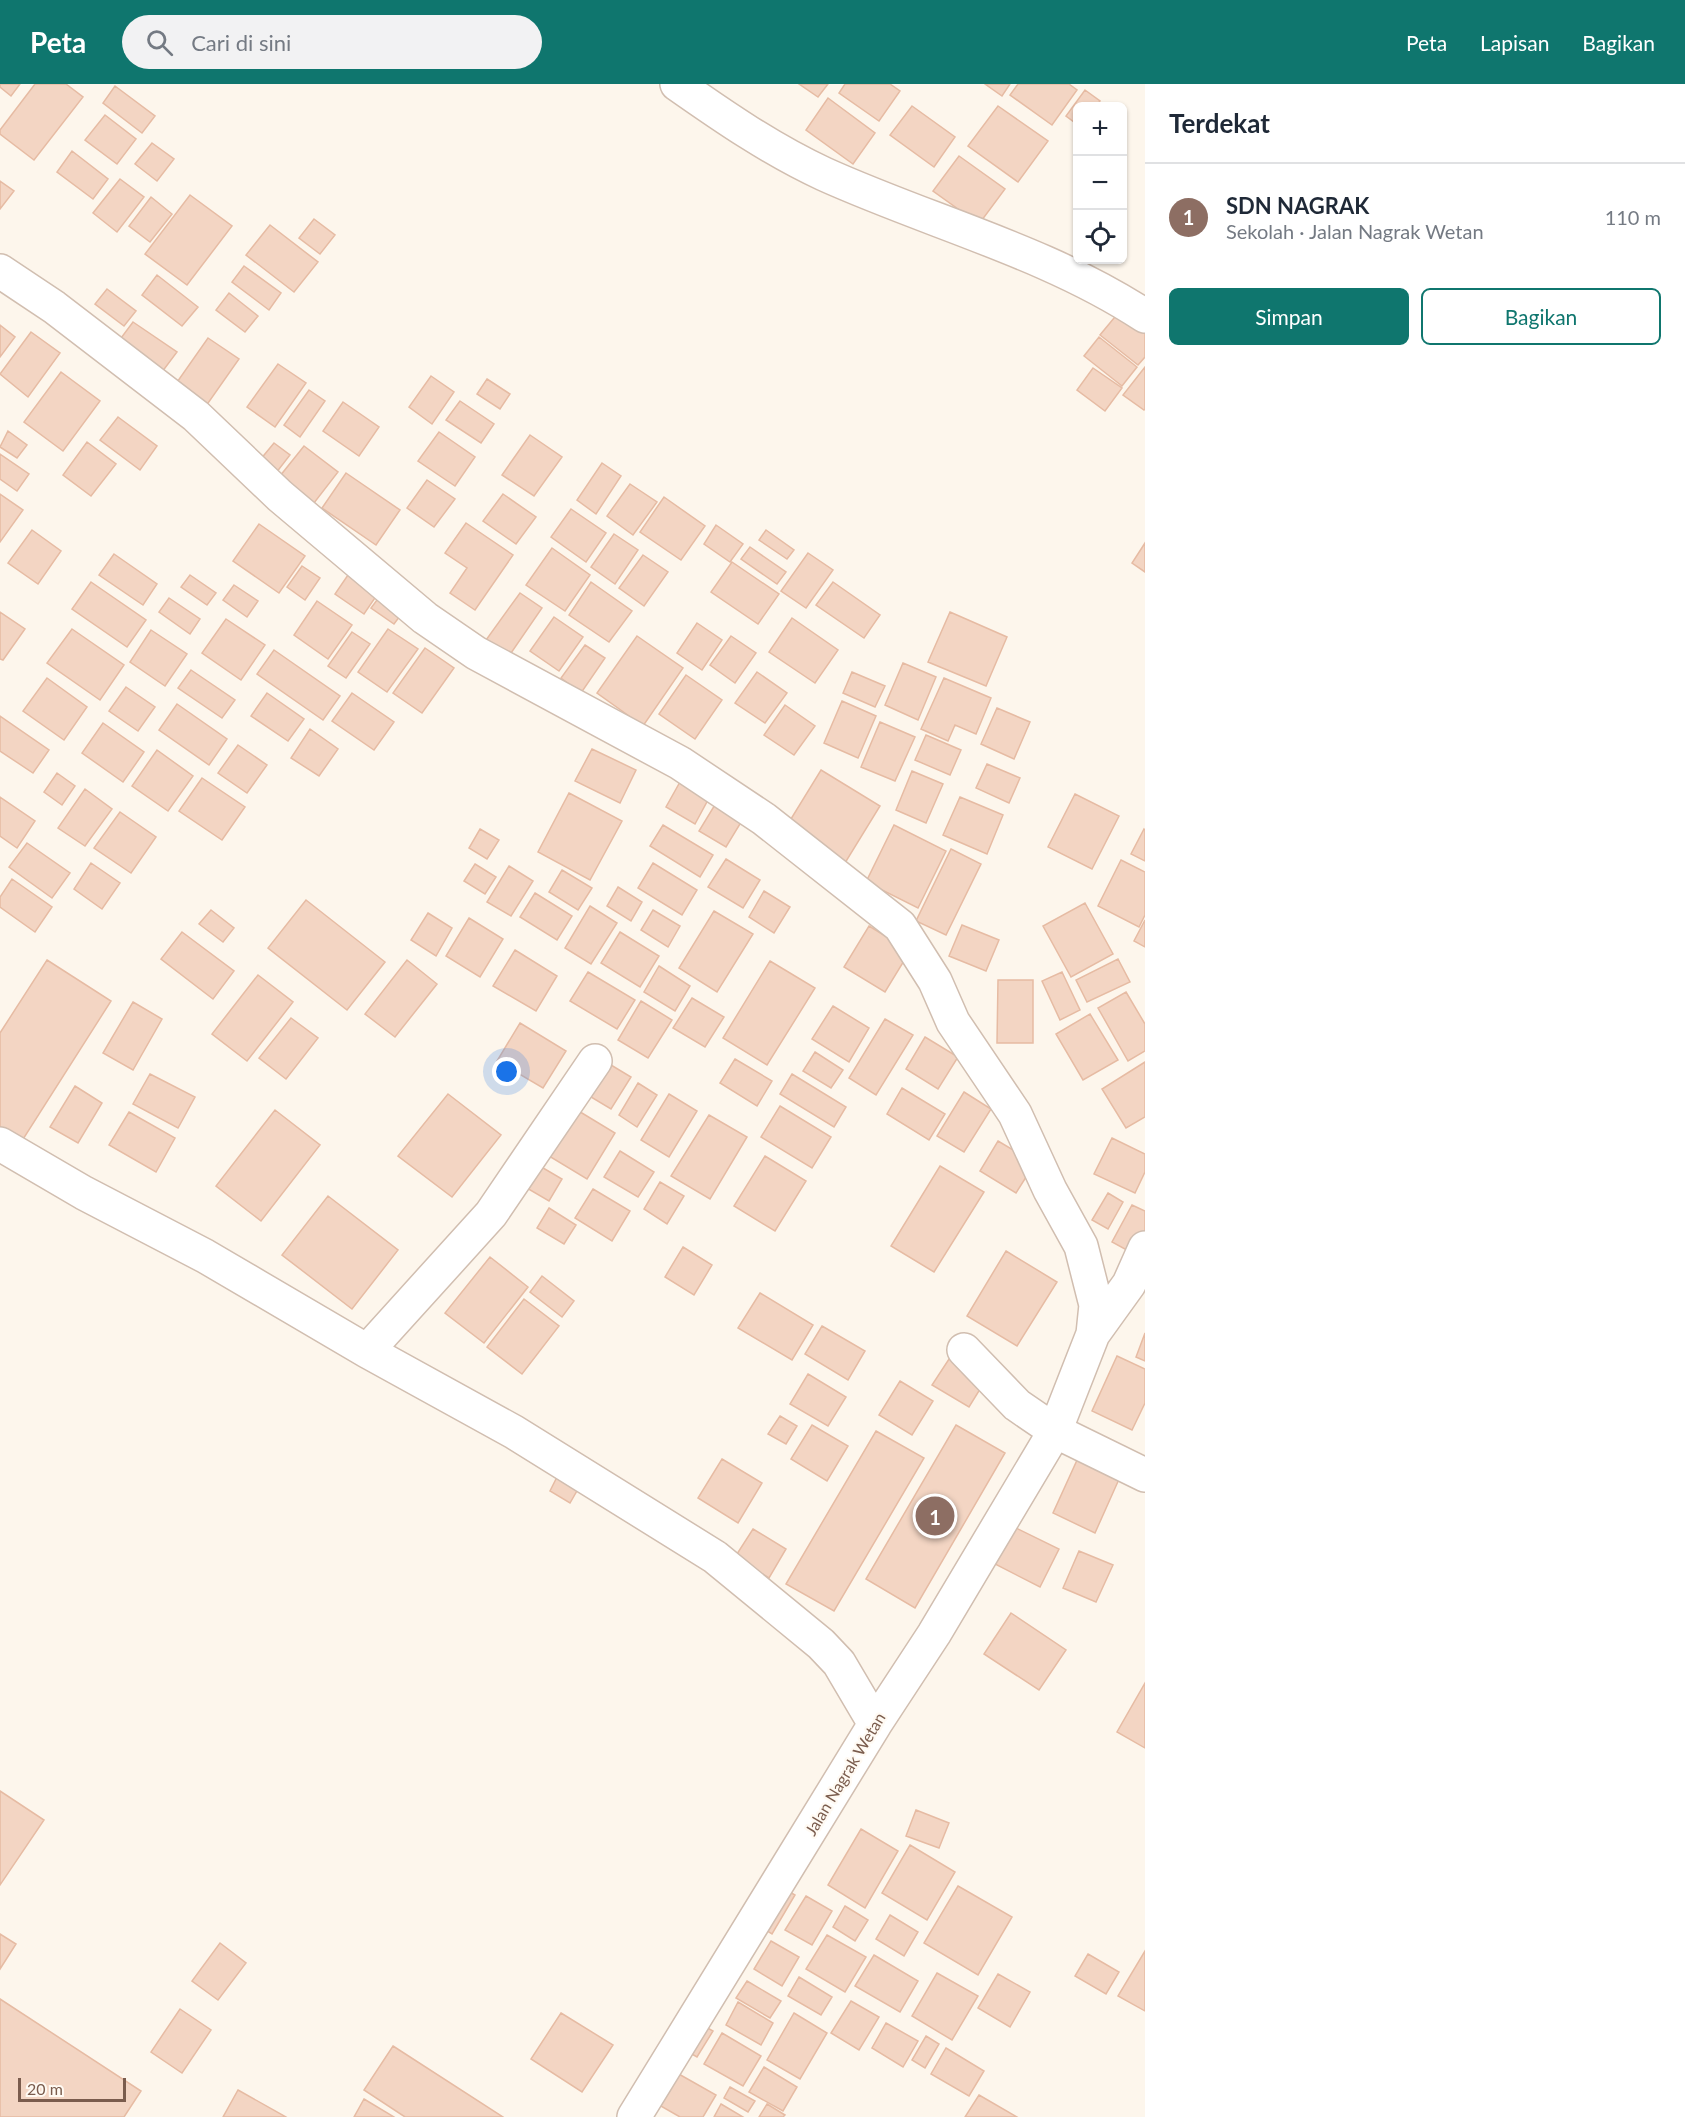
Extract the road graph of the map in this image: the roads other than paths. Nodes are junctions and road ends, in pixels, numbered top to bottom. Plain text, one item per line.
1 (677, 84) edge
2 (0, 271) edge
3 (1145, 316) edge
4 (595, 1061) dead end
5 (0, 1144) edge
6 (1145, 1248) edge
7 (1093, 1334) junction
8 (964, 1350) dead end
9 (367, 1352) junction
10 (1055, 1431) junction
11 (1145, 1475) edge
12 (875, 1724) junction
13 (634, 2117) edge

1 - 3 street
2 - 7 street
4 - 9 street
5 - 9 street
6 - 7 street
7 - 10 street, Jalan Nagrak Wetan
8 - 10 street
9 - 12 street
10 - 11 street
10 - 12 street, Jalan Nagrak Wetan
12 - 13 street, Jalan Nagrak Wetan

